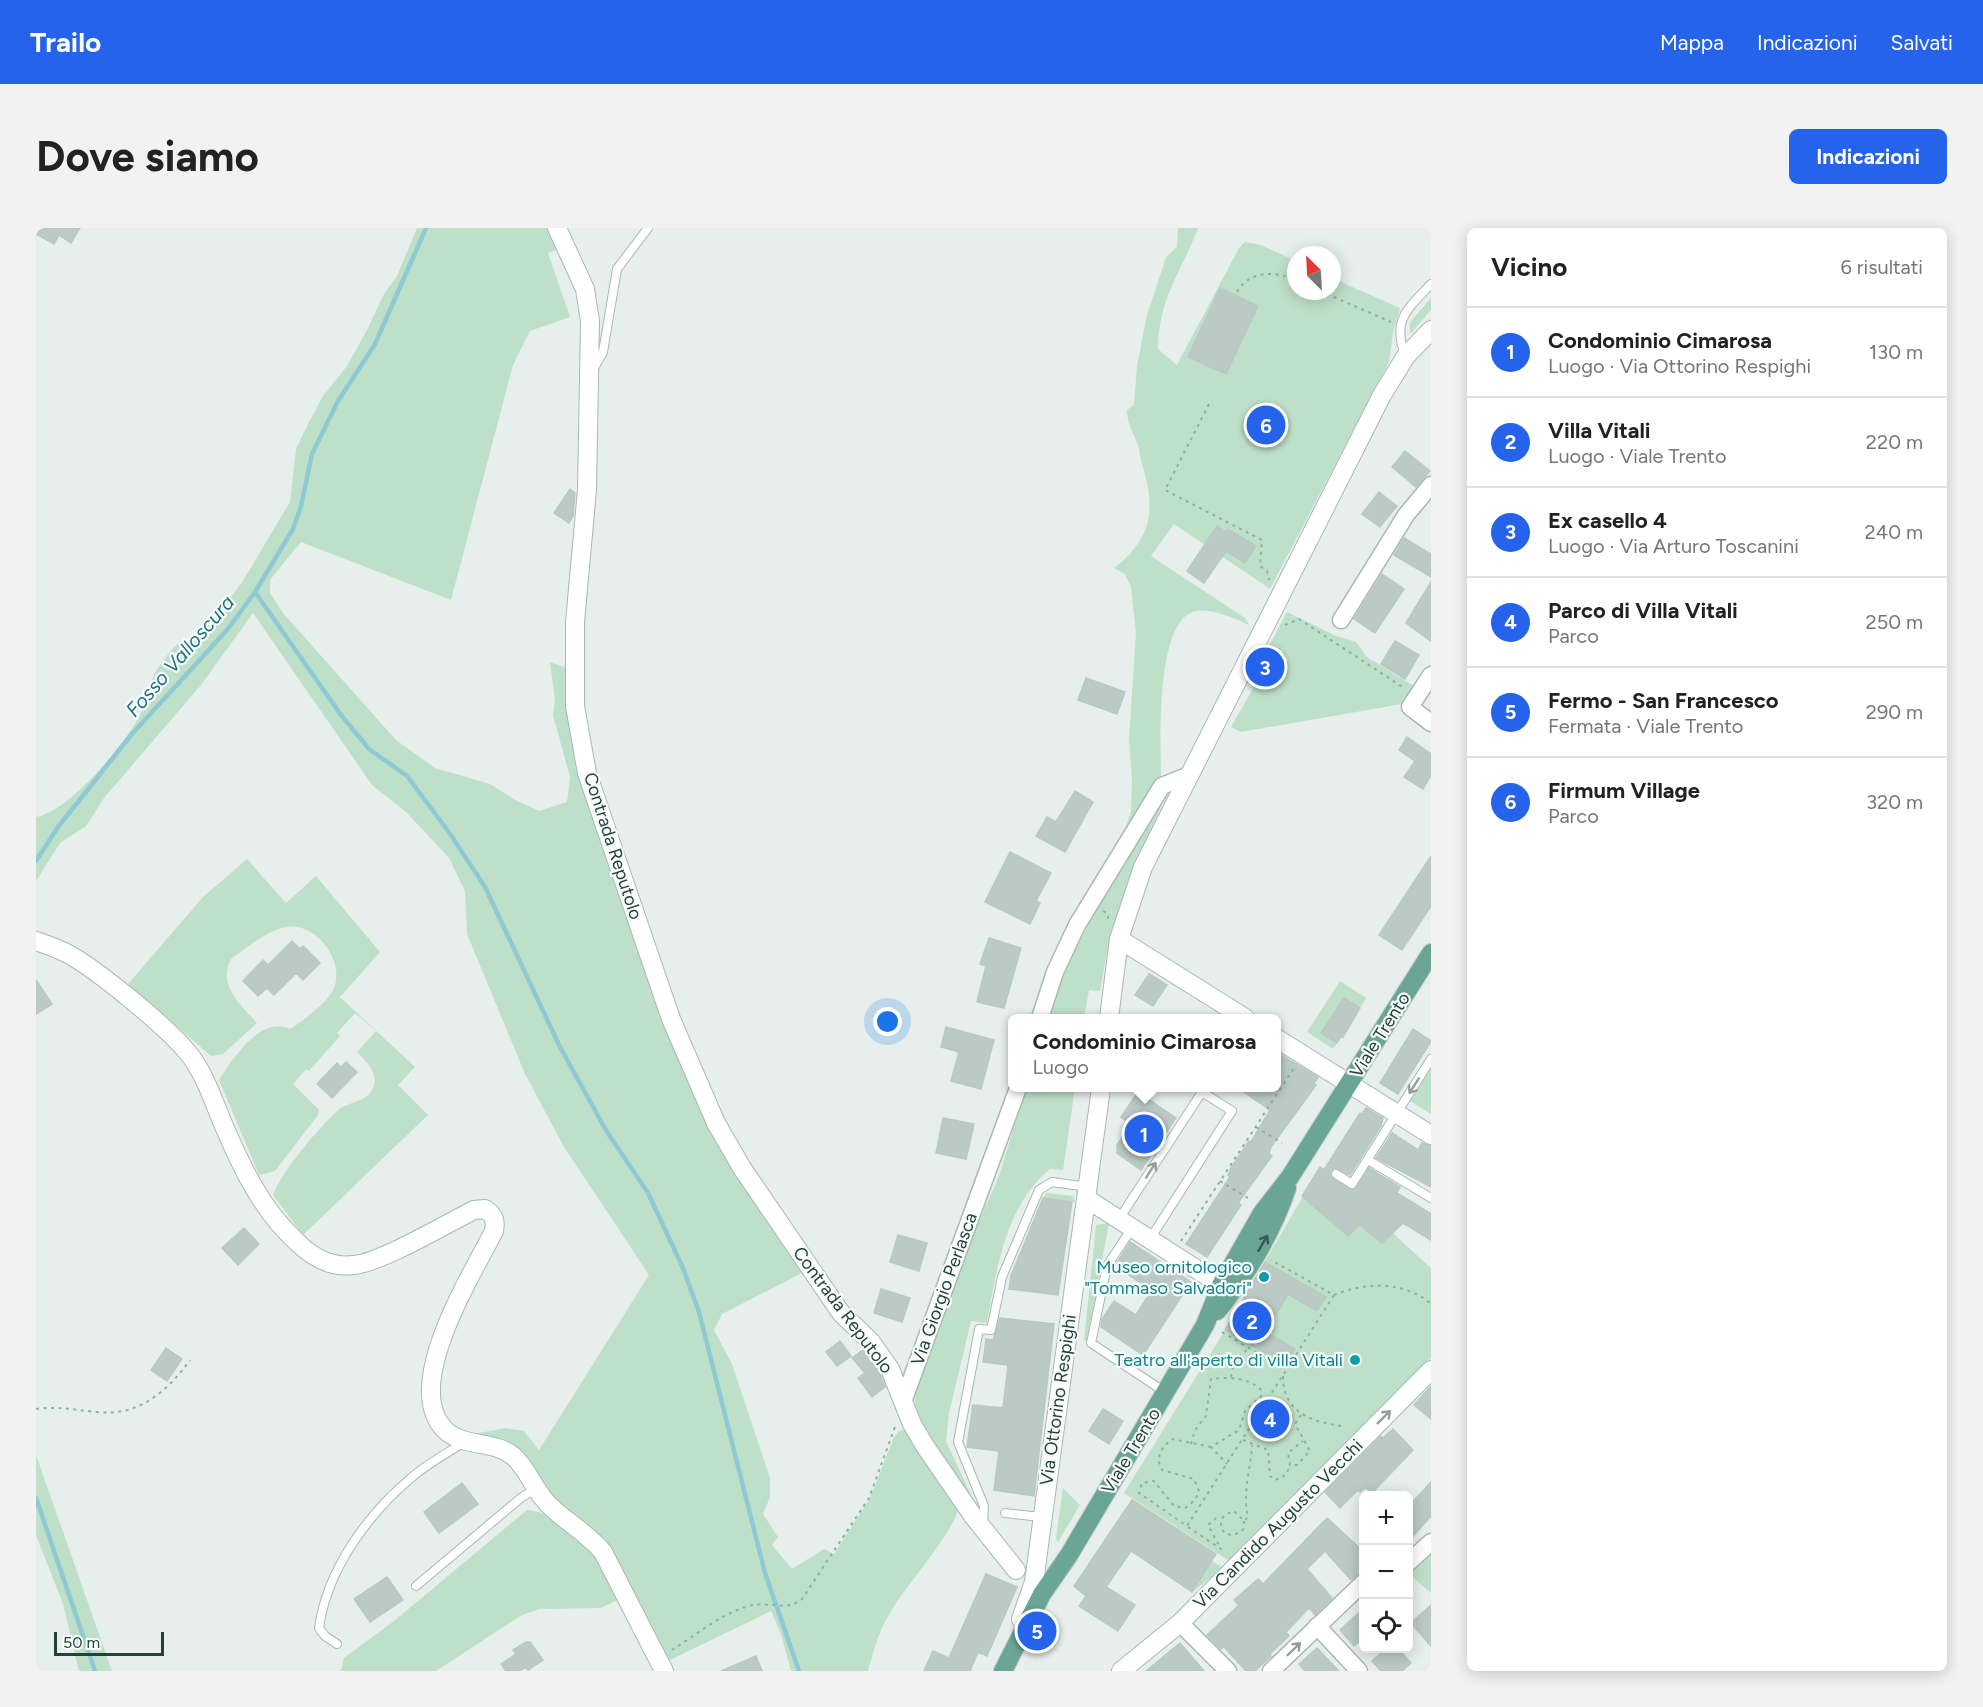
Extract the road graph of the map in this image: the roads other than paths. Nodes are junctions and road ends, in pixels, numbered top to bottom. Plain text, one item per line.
1 (557, 228) edge
2 (648, 228) edge
3 (1431, 284) edge
4 (1431, 330) edge
5 (1406, 356) junction
6 (590, 376) junction
7 (1431, 485) edge
8 (1341, 620) dead end
9 (1431, 675) edge
10 (1431, 723) edge
11 (1187, 776) junction
12 (1120, 934) junction
13 (36, 941) edge
14 (1431, 953) edge
15 (1041, 1014) edge
16 (1110, 1014) edge
17 (1239, 1014) edge
18 (1281, 1041) edge
19 (1431, 1059) edge
20 (1349, 1084) junction
21 (1016, 1092) edge
22 (1101, 1092) edge
23 (1202, 1092) edge
24 (1206, 1092) edge
25 (1397, 1114) junction
26 (1431, 1135) edge
27 (1368, 1160) junction
28 (1336, 1174) dead end
29 (1088, 1193) junction
30 (1431, 1198) edge
31 (1125, 1223) junction
32 (1150, 1239) junction
33 (1227, 1289) junction
34 (1430, 1372) edge
35 (1166, 1392) junction
36 (905, 1402) junction
37 (464, 1442) junction
38 (536, 1489) junction
39 (1005, 1513) dead end
40 (1041, 1517) junction
41 (982, 1528) junction
42 (1431, 1542) edge
43 (1413, 1558) edge
44 (1016, 1570) junction
45 (1036, 1571) junction
46 (1056, 1576) junction
47 (416, 1586) dead end
48 (1359, 1587) edge
49 (1026, 1608) junction
50 (1180, 1623) junction
51 (1317, 1626) junction
52 (337, 1644) dead end
53 (661, 1665) edge
54 (1002, 1671) edge
55 (1012, 1671) edge
56 (1121, 1671) edge
57 (1228, 1671) edge
58 (1271, 1671) edge
59 (1359, 1671) edge

1 - 6 street, Contrada Reputolo
2 - 6 lane
3 - 5 lane
4 - 5 street
5 - 11 street
6 - 36 street, Contrada Reputolo
7 - 8 street
9 - 10 street
11 - 12 street
11 - 15 street
12 - 16 street
12 - 17 street
13 - 37 street
14 - 20 main road, Viale Trento
18 - 20 street
19 -> 25 lane
20 - 25 street
20 - 33 main road, Viale Trento
21 - 36 street, Via Giorgio Perlasca
22 - 29 street, Via Ottorino Respighi
31 -> 23 lane
24 - 32 lane
25 - 26 street
25 - 27 lane
27 - 28 lane
27 - 30 lane
29 - 31 street
29 - 40 street, Via Ottorino Respighi
29 - 41 lane
31 - 32 street
31 - 35 lane
32 - 33 street
33 - 35 main road, Viale Trento
50 -> 34 street, Via Candido Augusto Vecchi
35 - 46 main road, Viale Trento
36 - 41 street
37 - 38 street
37 - 52 lane
38 - 47 lane
38 - 53 street
39 - 40 lane
40 - 45 street, Via Ottorino Respighi
41 - 44 street
42 - 43 street
44 - 45 street
44 - 49 street
45 - 49 street, Via Ottorino Respighi
46 - 54 main road, Viale Trento
46 - 55 main road, Viale Trento
48 - 51 street
49 - 54 street, Via Ottorino Respighi
50 - 56 street, Via Candido Augusto Vecchi
50 - 57 street
58 -> 51 street
51 - 59 street

